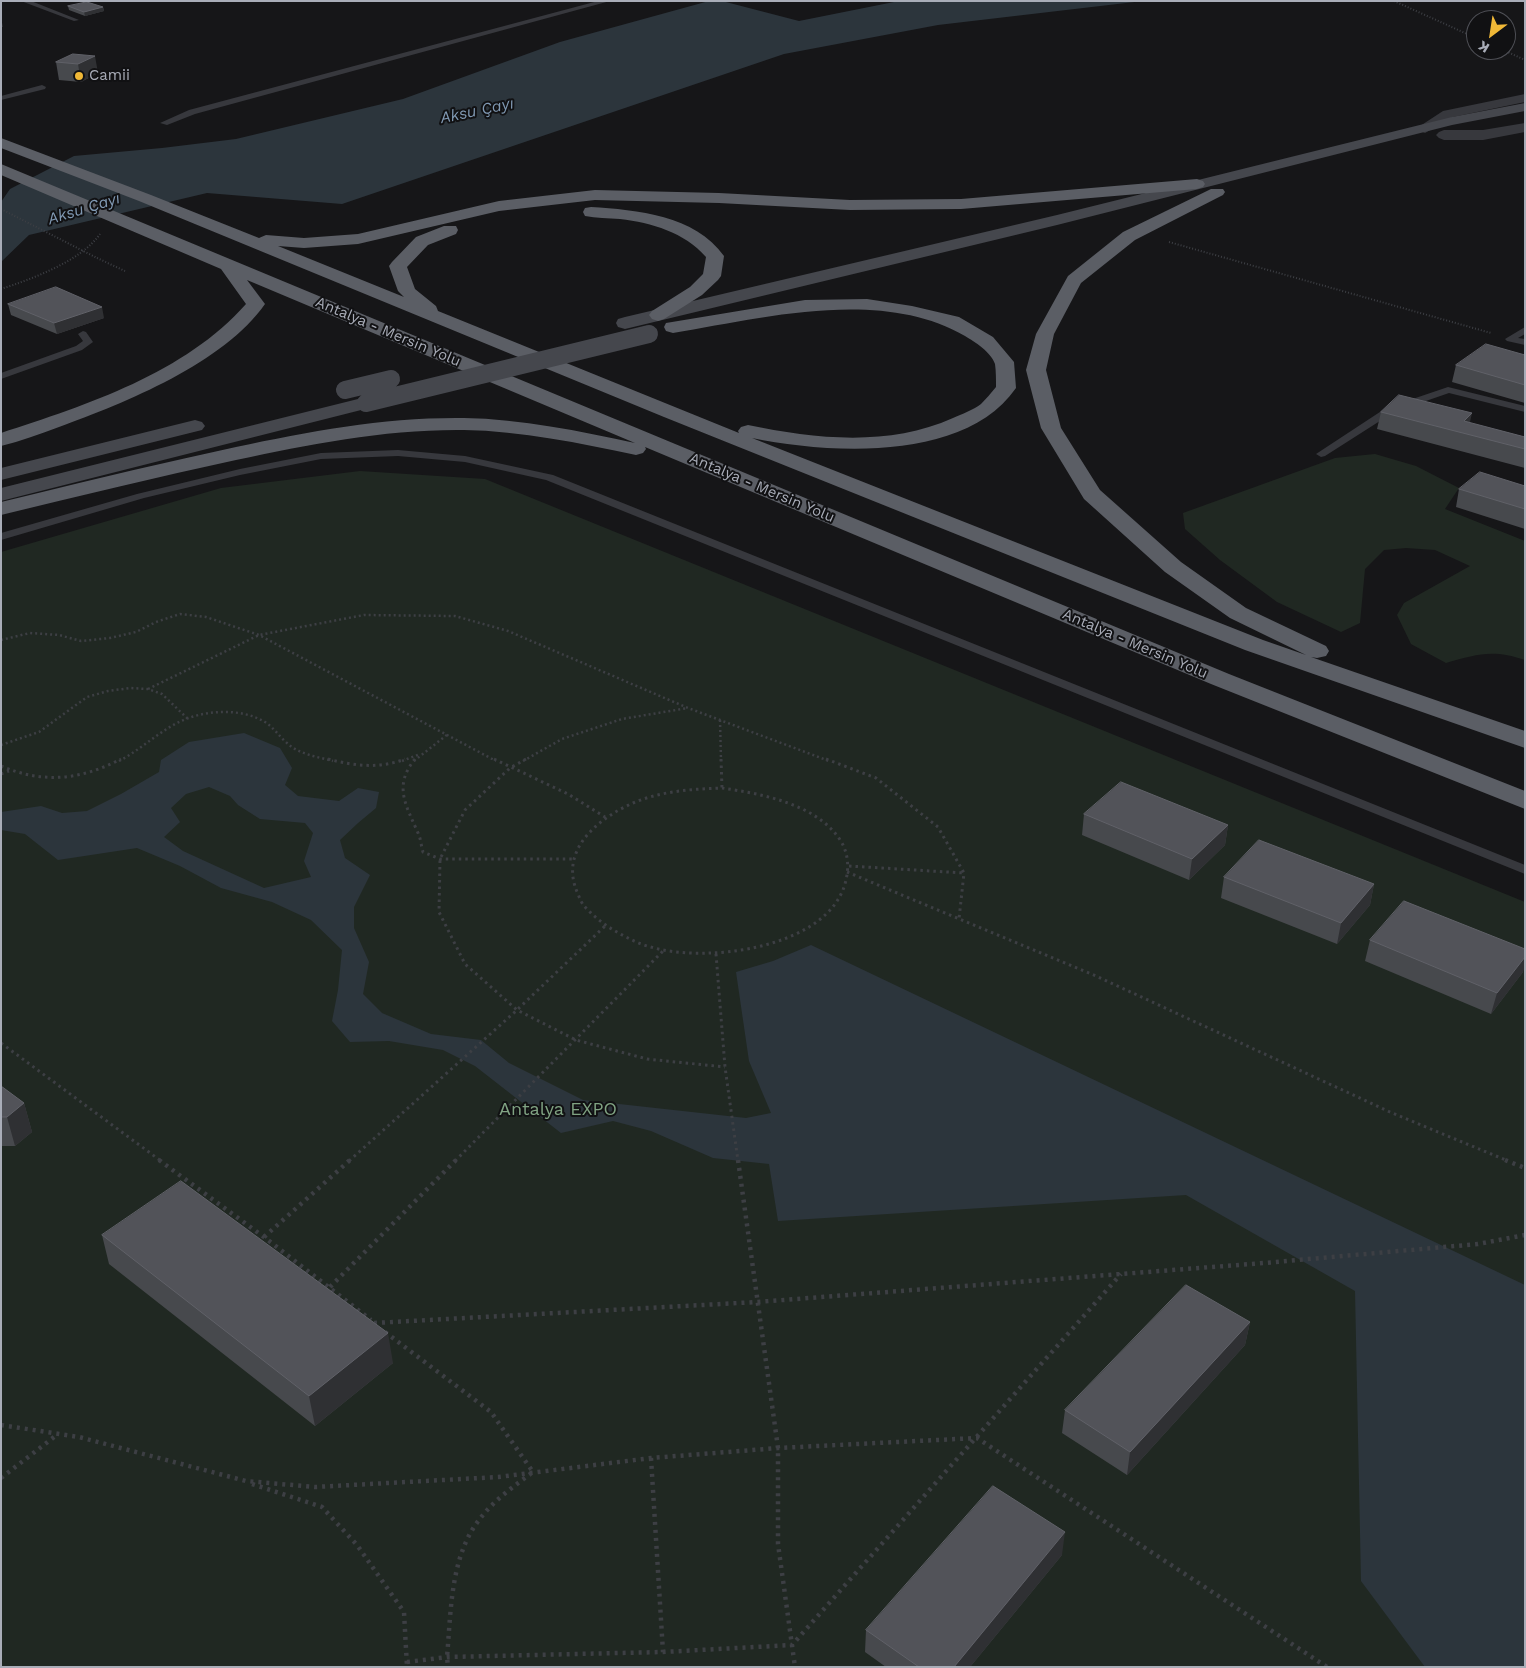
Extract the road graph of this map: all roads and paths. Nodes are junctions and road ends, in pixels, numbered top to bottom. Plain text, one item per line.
1 (24, 1) edge
2 (607, 1) edge
3 (1394, 1) edge
4 (76, 20) dead end
5 (1466, 33) edge
6 (42, 87) dead end
7 (1, 98) edge
8 (1524, 102) edge
9 (1525, 116) edge
10 (164, 123) dead end
11 (1525, 128) edge
12 (1444, 135) junction
13 (1, 143) edge
14 (1, 169) edge
15 (1197, 184) junction
16 (1217, 192) junction
17 (1, 209) edge
18 (105, 228) dead end
19 (1138, 232) junction
20 (230, 233) junction
21 (228, 266) junction
22 (125, 271) dead end
23 (1, 289) edge
24 (658, 315) junction
25 (443, 321) junction
26 (673, 327) junction
27 (1525, 330) edge
28 (83, 334) dead end
29 (1510, 339) junction
30 (1525, 342) edge
31 (1, 376) edge
32 (1525, 409) edge
33 (671, 413) junction
34 (1, 440) edge
35 (1321, 454) dead end
36 (700, 462) junction
37 (1, 474) edge
38 (1, 495) edge
39 (1, 509) edge
40 (1, 537) edge
41 (259, 635) junction
42 (1, 640) edge
43 (148, 689) junction
44 (688, 708) junction
45 (188, 719) junction
46 (720, 720) junction
47 (1494, 730) junction
48 (448, 734) junction
49 (1525, 740) edge
50 (1, 745) edge
51 (420, 754) junction
52 (1, 766) edge
53 (510, 768) junction
54 (10, 770) junction
55 (1, 774) edge
56 (722, 788) junction
57 (1525, 801) edge
58 (605, 817) junction
59 (440, 859) junction
60 (573, 859) junction
61 (849, 866) junction
62 (1525, 870) edge
63 (847, 872) junction
64 (964, 873) junction
65 (959, 919) junction
66 (606, 926) junction
67 (665, 950) junction
68 (716, 954) junction
69 (517, 1010) junction
70 (576, 1040) junction
71 (1, 1043) edge
72 (724, 1067) junction
73 (1525, 1168) edge
74 (1525, 1236) edge
75 (264, 1237) junction
76 (1122, 1274) junction
77 (330, 1287) junction
78 (757, 1302) junction
79 (374, 1323) junction
80 (1, 1425) edge
81 (59, 1434) junction
82 (977, 1438) junction
83 (778, 1448) junction
84 (650, 1458) junction
85 (533, 1472) junction
86 (1, 1478) edge
87 (246, 1482) junction
88 (792, 1645) junction
89 (663, 1652) junction
90 (446, 1657) junction
91 (407, 1664) edge
92 (448, 1667) edge
93 (795, 1667) edge
94 (1327, 1667) edge

1 - 4 lane
2 - 10 lane
3 - 5 path
6 - 7 lane
8 - 15 main road
9 - 12 main road
11 - 12 street
12 - 16 main road
13 - 20 highway, Antalya - Mersin Yolu
14 - 21 highway, Antalya - Mersin Yolu
15 - 20 highway
15 - 24 main road
16 - 19 highway
16 - 26 main road
17 - 22 path, bridge
18 - 23 path
19 - 29 path
19 - 47 highway
20 - 25 highway, Antalya - Mersin Yolu
21 - 34 highway
21 - 36 highway, Antalya - Mersin Yolu
24 - 25 highway
24 - 37 main road, bridge
25 - 33 highway, Antalya - Mersin Yolu
26 - 33 highway
26 - 38 main road, bridge
27 - 29 lane
28 - 31 lane
29 - 30 lane
32 - 35 lane
33 - 47 highway, Antalya - Mersin Yolu
36 - 39 highway
36 - 57 highway, Antalya - Mersin Yolu
40 - 62 lane
41 - 42 path
41 - 43 path
41 - 44 path
41 - 48 path
43 - 45 path
43 - 50 path
44 - 46 path
44 - 53 path
45 - 51 path
45 - 54 path
46 - 56 path
46 - 64 path
47 - 49 highway, Antalya - Mersin Yolu
48 - 51 path
48 - 53 path
51 - 59 path
52 - 54 path
53 - 58 path
53 - 59 path
54 - 55 path
56 - 58 path
56 - 61 path
58 - 60 path
59 - 60 path
59 - 69 path
60 - 66 path
61 - 63 path
61 - 64 path
63 - 65 path
63 - 68 path
64 - 65 path
65 - 73 path
66 - 67 path
66 - 69 path
67 - 68 path
67 - 70 path
68 - 72 path
69 - 70 path
69 - 75 path
70 - 72 path
70 - 77 path
71 - 75 path
72 - 78 path
74 - 76 path
75 - 77 path
76 - 78 path
76 - 82 path
77 - 79 path
78 - 79 path
78 - 83 path
79 - 85 path
80 - 81 path
81 - 86 path
81 - 87 path
82 - 83 path
82 - 88 path
82 - 94 path
83 - 84 path
83 - 88 path
84 - 85 path
84 - 89 path
85 - 87 path
85 - 90 path
87 - 91 path
88 - 89 path
88 - 93 path
89 - 90 path
90 - 91 path
90 - 92 path

